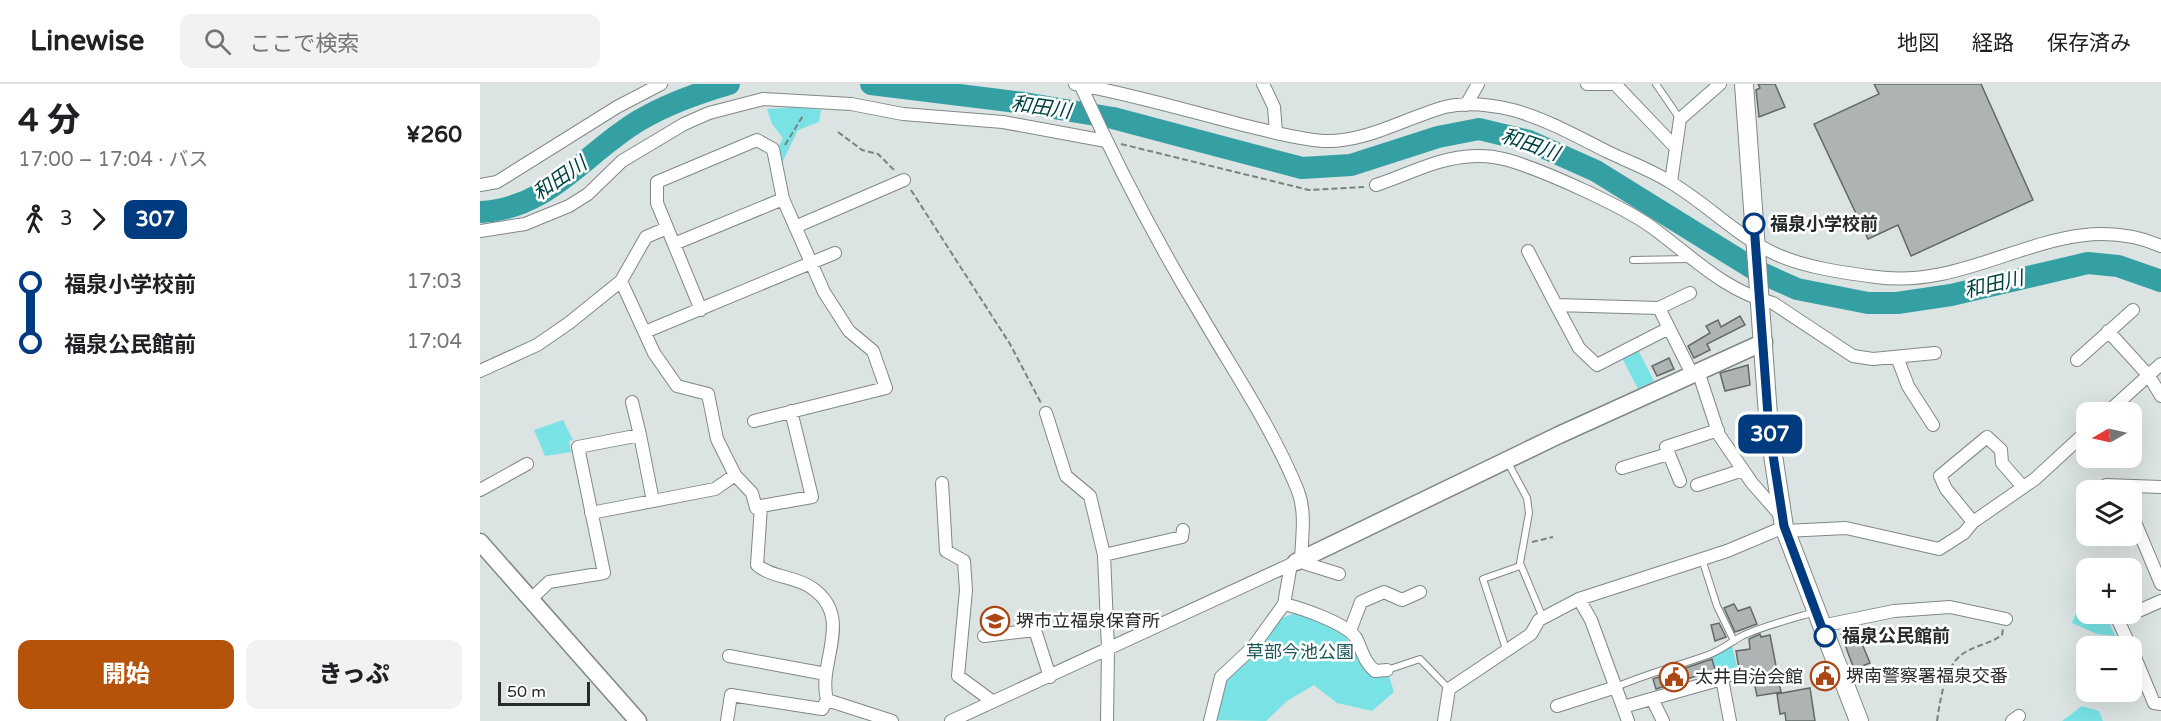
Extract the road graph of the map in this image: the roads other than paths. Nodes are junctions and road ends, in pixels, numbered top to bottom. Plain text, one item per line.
1 (661, 84) edge
2 (1079, 84) edge
3 (1263, 84) edge
4 (1478, 84) edge
5 (1587, 84) edge
6 (1610, 84) edge
7 (1615, 84) edge
8 (1656, 84) edge
9 (1720, 84) edge
10 (1744, 84) edge
11 (1104, 87) edge
12 (1467, 105) junction
13 (1680, 119) junction
14 (1276, 133) junction
15 (1105, 138) junction
16 (1676, 148) junction
17 (904, 180) road end
18 (1671, 182) junction
19 (480, 185) edge
20 (1376, 185) road end
21 (783, 199) junction
22 (795, 227) junction
23 (668, 228) junction
24 (480, 231) edge
25 (674, 244) junction
26 (2161, 246) edge
27 (1756, 249) junction
28 (1528, 251) dead end
29 (835, 253) dead end
30 (1692, 258) junction
31 (1633, 260) dead end
32 (811, 263) junction
33 (621, 281) junction
34 (1690, 293) dead end
35 (1760, 296) junction
36 (1556, 305) junction
37 (1659, 308) junction
38 (701, 310) junction
39 (2133, 310) dead end
40 (1669, 328) junction
41 (2108, 331) junction
42 (645, 332) junction
43 (1764, 342) junction
44 (1935, 353) dead end
45 (1897, 357) junction
46 (2077, 360) dead end
47 (2161, 364) edge
48 (480, 370) edge
49 (1695, 373) junction
50 (2149, 376) junction
51 (2161, 396) edge
52 (633, 402) dead end
53 (2119, 402) edge
54 (791, 411) junction
55 (1046, 413) road end
56 (754, 420) dead end
57 (1933, 425) dead end
58 (1718, 430) junction
59 (640, 435) junction
60 (2076, 441) edge
61 (1668, 454) junction
62 (1507, 460) junction
63 (527, 464) dead end
64 (1622, 468) dead end
65 (1743, 470) junction
66 (735, 475) junction
67 (1680, 481) dead end
68 (942, 483) dead end
69 (1697, 485) dead end
70 (2142, 486) edge
71 (2023, 487) junction
72 (2161, 487) edge
73 (480, 490) edge
74 (653, 501) junction
75 (762, 506) junction
76 (591, 513) junction
77 (1973, 522) junction
78 (1784, 525) junction
79 (1183, 530) dead end
80 (2142, 539) edge
81 (480, 542) edge
82 (1104, 555) junction
83 (1702, 559) junction
84 (1296, 562) junction
85 (1520, 562) junction
86 (1339, 574) dead end
87 (2161, 584) edge
88 (1420, 592) dead end
89 (1579, 599) junction
90 (530, 600) junction
91 (2161, 601) edge
92 (1284, 604) junction
93 (1543, 618) junction
94 (1818, 619) junction
95 (2006, 619) road end
96 (1350, 631) junction
97 (984, 636) dead end
98 (2125, 636) edge
99 (1734, 641) junction
100 (1108, 649) junction
101 (1506, 649) junction
102 (729, 656) dead end
103 (1387, 670) joint
104 (826, 674) junction
105 (2142, 674) edge
106 (1050, 677) junction
107 (1616, 687) junction
108 (1449, 688) junction
109 (1652, 699) junction
110 (827, 700) junction
111 (992, 701) junction
112 (2161, 704) edge
113 (1557, 706) dead end
114 (1623, 707) junction
115 (872, 718) edge
116 (638, 721) edge
117 (727, 721) edge
118 (892, 721) edge
119 (951, 721) edge
120 (1107, 721) edge
121 (1210, 721) edge
122 (1444, 721) edge
123 (1628, 721) edge
124 (1663, 721) edge
125 (1731, 721) edge
126 (1859, 721) edge

1 - 19 street
2 - 11 street
2 - 15 street
3 - 14 street
4 - 12 street
5 - 6 street
7 - 16 street
8 - 13 lane
9 - 13 street
10 - 27 main road
11 - 14 street
12 - 14 street
12 - 18 street
13 - 16 street
15 - 24 street
15 - 84 street
16 - 18 street
17 - 22 street
18 - 27 street
20 - 30 street
21 - 22 street
21 - 23 street
21 - 25 street
22 - 32 street
23 - 25 street
23 - 33 street
25 - 38 street
26 - 27 street
27 - 35 main road
28 - 36 street
29 - 32 street
30 - 31 lane
30 - 35 street
32 - 38 street
32 - 54 street
33 - 42 street
33 - 48 street
34 - 37 street
35 - 43 main road
35 - 45 street
36 - 37 street
36 - 40 street
37 - 40 street
38 - 42 street
39 - 41 street
40 - 49 street
41 - 46 street
41 - 50 street
42 - 66 street
43 - 49 street
43 - 78 main road
44 - 45 street
45 - 57 street
47 - 50 street
49 - 58 street
49 - 62 street
50 - 51 street
50 - 53 street
52 - 59 street
54 - 56 street
54 - 75 street
55 - 82 street
58 - 61 street
58 - 65 street
59 - 74 street
59 - 76 street
60 - 71 street
61 - 64 street
61 - 67 street
62 - 84 street
62 - 85 lane
63 - 73 street
65 - 69 street
65 - 78 street
66 - 74 street
66 - 75 street
68 - 111 street
70 - 72 street
71 - 77 street
71 - 77 street
74 - 76 street
75 - 104 street
76 - 90 street
77 - 78 street
78 - 83 street
78 - 94 main road
79 - 82 street
80 - 87 street
81 - 90 street
82 - 100 street
83 - 89 street
83 - 99 lane
84 - 86 street
84 - 92 street
84 - 100 street
85 - 93 lane
85 - 101 lane
88 - 96 street
89 - 93 street
89 - 107 street
90 - 116 street
91 - 98 street
92 - 96 street
92 - 121 street
93 - 101 street
94 - 95 street
94 - 99 lane
94 - 126 main road
96 - 103 street
97 - 106 street
99 - 107 lane
100 - 106 street
100 - 120 street
101 - 108 street
102 - 104 street
103 - 108 lane
104 - 110 street
105 - 112 street
106 - 111 street
107 - 113 street
107 - 114 street
108 - 122 street
109 - 114 street
109 - 124 street
109 - 125 street
110 - 115 street
110 - 117 street
111 - 119 street
114 - 123 street
115 - 118 street

